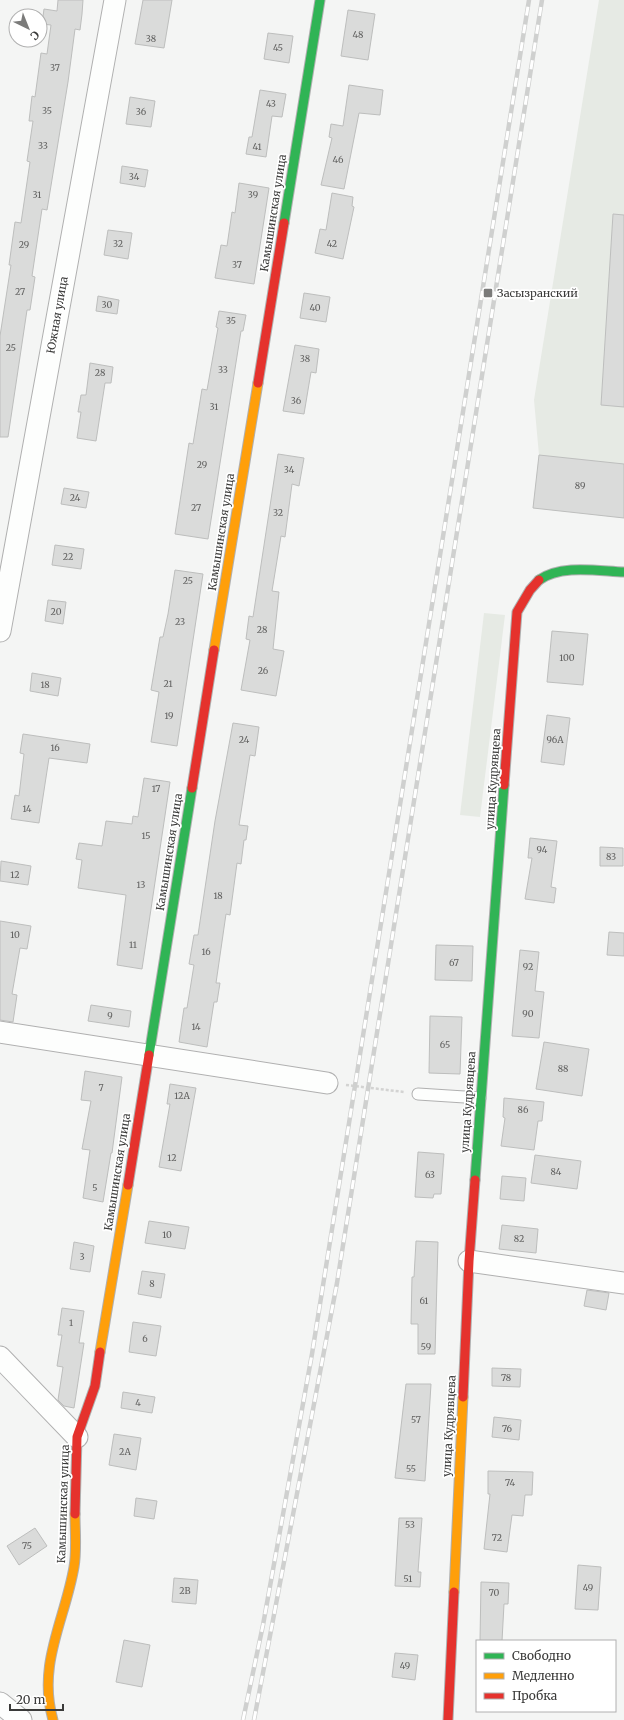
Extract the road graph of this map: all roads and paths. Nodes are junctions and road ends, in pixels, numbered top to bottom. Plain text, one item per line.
1 (115, 0) edge
2 (320, 0) edge
3 (624, 572) edge
4 (0, 631) edge
5 (0, 1032) edge
6 (148, 1055) junction
7 (328, 1082) joint
8 (418, 1094) joint
9 (480, 1098) junction
10 (469, 1261) junction
11 (624, 1283) edge
12 (0, 1357) edge
13 (77, 1437) junction
14 (0, 1703) edge
15 (21, 1720) edge
16 (53, 1720) edge
17 (448, 1720) edge

1 - 4 street, Южная улица
2 - 6 street, Камышинская улица
3 - 9 street, улица Кудрявцева
5 - 6 street
6 - 7 street
6 - 13 street, Камышинская улица
7 - 8 path
8 - 9 lane
9 - 10 street, улица Кудрявцева
10 - 11 street
10 - 17 street, улица Кудрявцева
12 - 13 street
13 - 16 street, Камышинская улица
14 - 15 street

